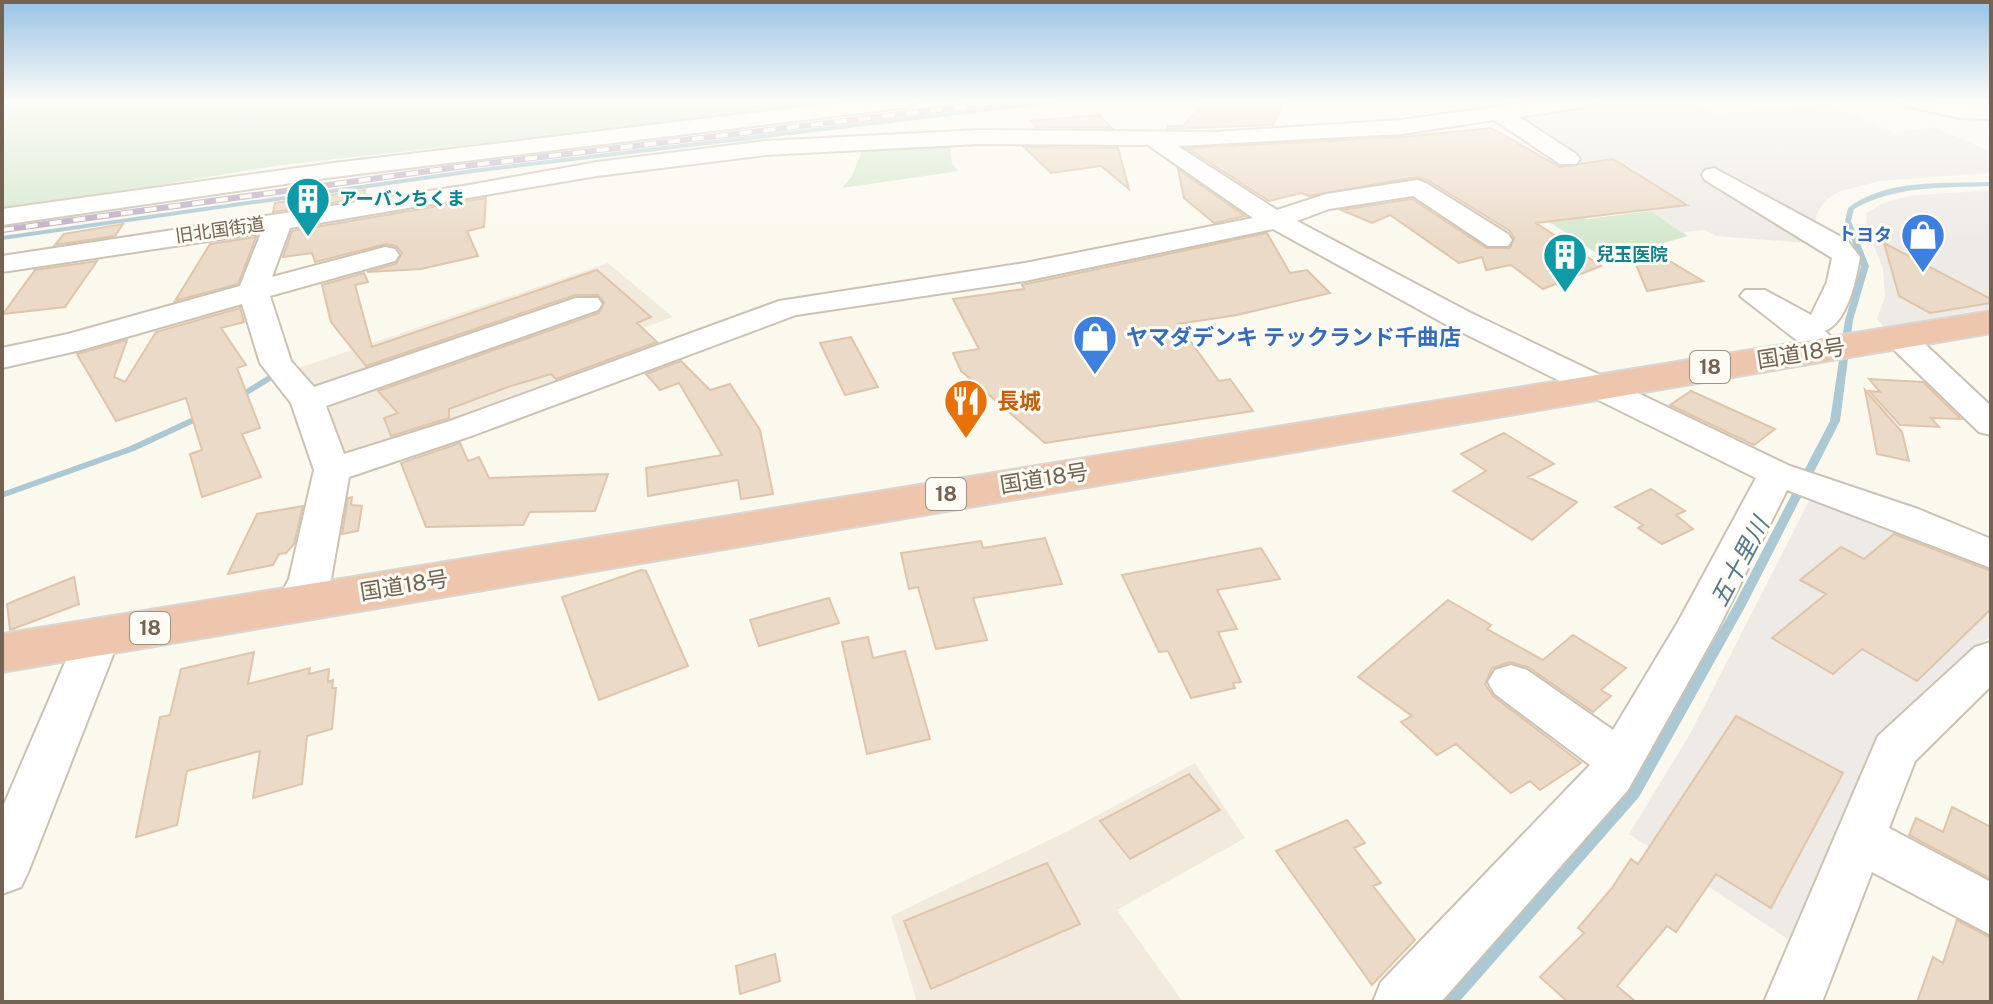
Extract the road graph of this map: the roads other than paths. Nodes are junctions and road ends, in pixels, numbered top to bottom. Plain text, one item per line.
1 (518, 148) edge
2 (768, 148) edge
3 (1168, 148) edge
4 (1551, 148) edge
5 (1568, 159) dead end
6 (1714, 175) dead end
7 (2, 217) edge
8 (279, 221) junction
9 (1276, 221) junction
10 (1498, 240) dead end
11 (385, 255) dead end
12 (2, 264) edge
13 (253, 291) junction
14 (1755, 296) dead end
15 (587, 304) dead end
16 (1991, 322) edge
17 (1816, 338) junction
18 (1886, 340) junction
19 (2, 358) edge
20 (1595, 387) junction
21 (307, 401) junction
22 (1991, 425) edge
23 (332, 470) junction
24 (1794, 480) junction
25 (1991, 554) edge
26 (298, 602) junction
27 (98, 637) junction
28 (2, 653) edge
29 (1991, 659) edge
30 (1511, 682) dead end
31 (1620, 761) junction
32 (1859, 838) junction
33 (2, 870) edge
34 (1991, 910) edge
35 (1402, 1002) edge
36 (1793, 1002) edge

1 - 7 street
2 - 8 street, 旧北国街道
3 - 9 street
4 - 5 street
6 - 17 street
8 - 12 street, 旧北国街道
8 - 13 street
9 - 10 street
9 - 20 street
9 - 23 street
11 - 13 street
13 - 19 street
13 - 21 street
14 - 17 street
15 - 21 street
16 - 18 highway, 国道18号 / 18
17 - 18 highway, 国道18号 / 18
17 - 20 highway, 国道18号 / 18
18 - 22 street
20 - 24 street
20 - 26 highway, 国道18号 / 18
21 - 23 street
23 - 26 street
24 - 25 street
24 - 31 street
26 - 27 highway, 国道18号 / 18
27 - 28 highway, 国道18号 / 18
27 - 33 street
29 - 32 street
30 - 31 street
31 - 35 street
32 - 34 street
32 - 36 street

